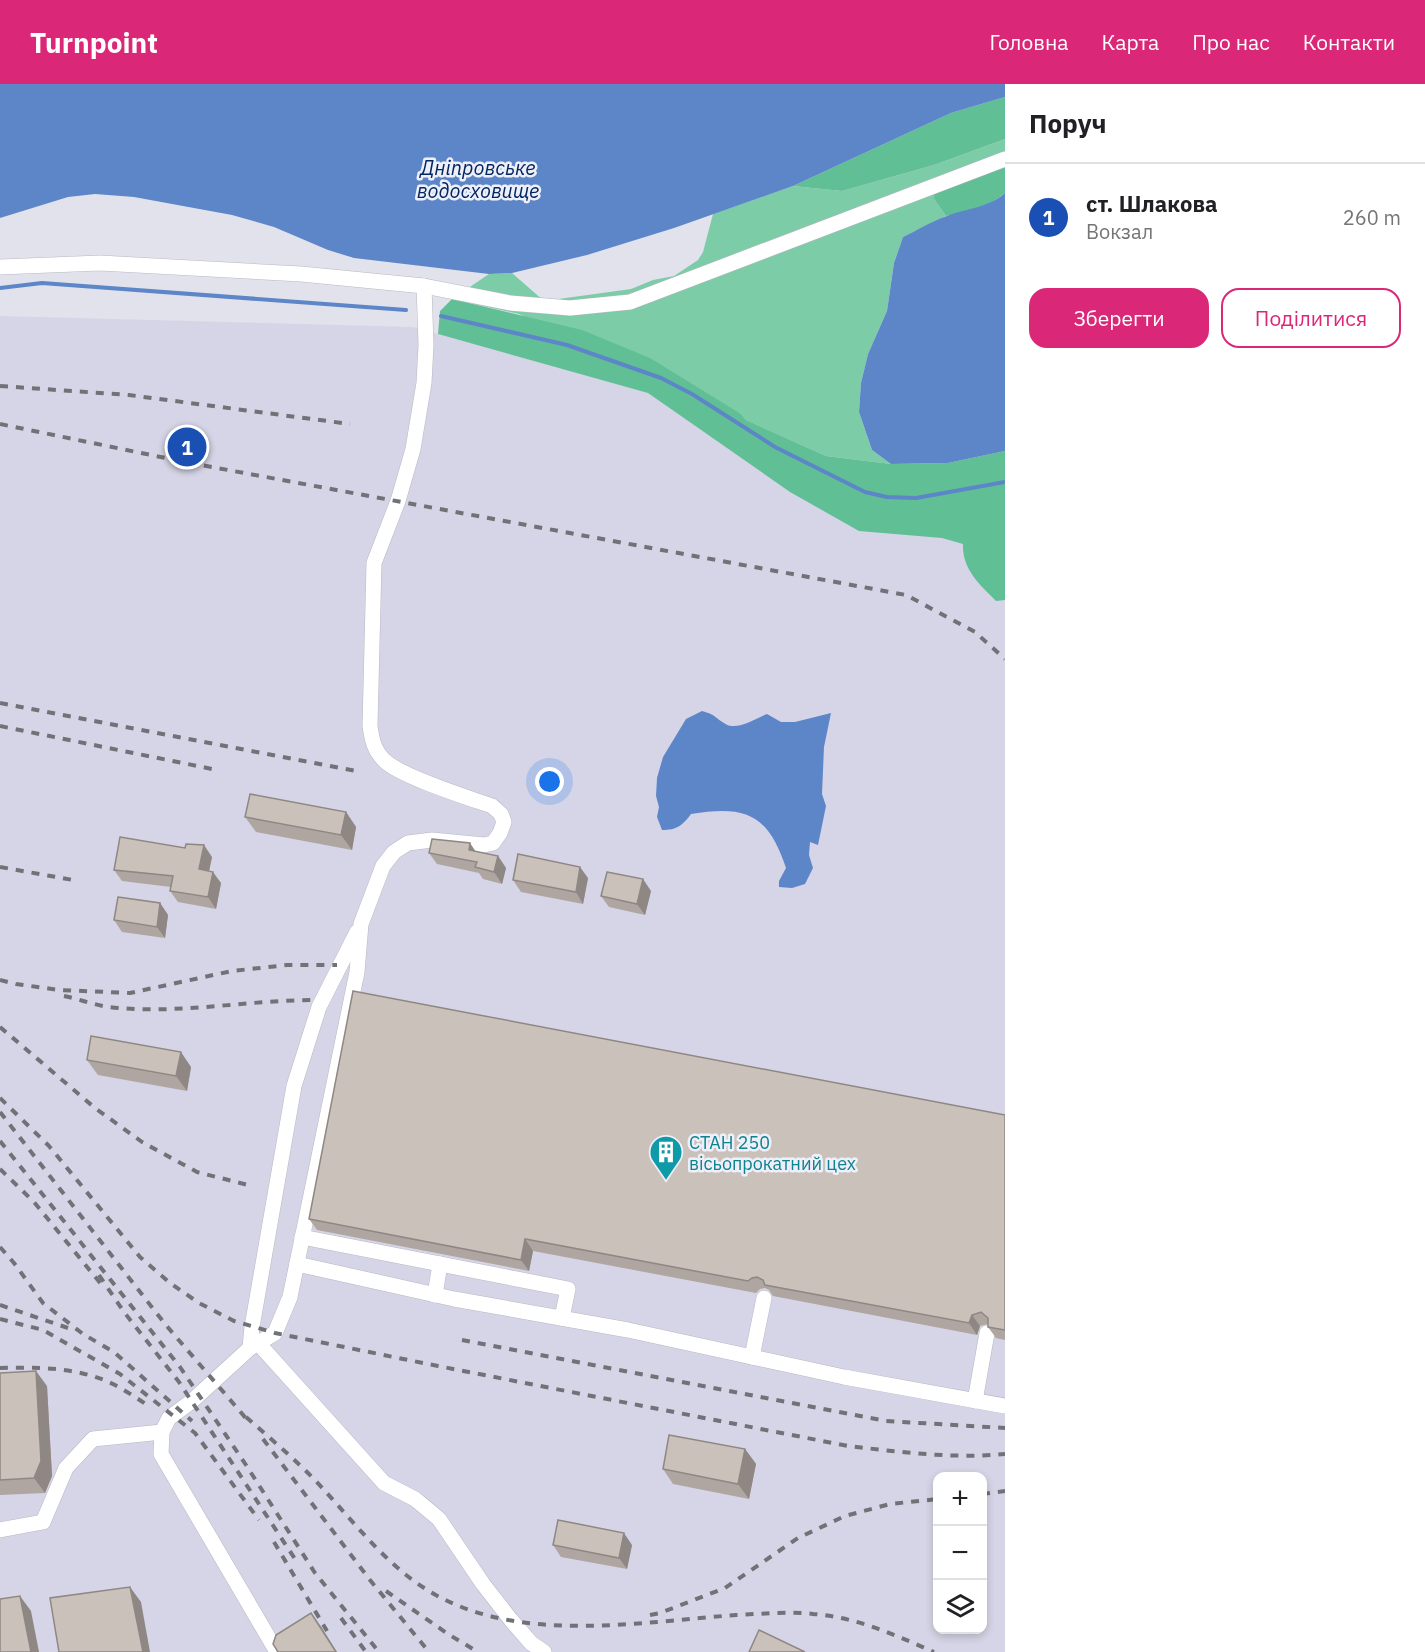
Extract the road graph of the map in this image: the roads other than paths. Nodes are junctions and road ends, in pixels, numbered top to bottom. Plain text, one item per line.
1 (1005, 159) edge
2 (0, 267) edge
3 (424, 286) junction
4 (361, 924) junction
5 (302, 1238) junction
6 (297, 1264) junction
7 (440, 1264) junction
8 (435, 1295) junction
9 (764, 1298) dead end
10 (562, 1318) junction
11 (987, 1333) edge
12 (254, 1346) junction
13 (752, 1357) junction
14 (975, 1401) junction
15 (1005, 1406) edge
16 (162, 1432) junction
17 (0, 1530) edge
18 (277, 1652) edge
19 (544, 1652) edge

1 - 3 lane
2 - 3 lane
3 - 4 lane
4 - 5 lane
4 - 12 lane
5 - 6 lane
5 - 7 lane
6 - 8 lane
6 - 12 lane
7 - 8 lane
7 - 10 lane
8 - 10 lane
9 - 13 lane
10 - 13 lane
11 - 14 lane
12 - 16 lane
12 - 19 lane
13 - 14 lane
14 - 15 lane
16 - 17 lane
16 - 18 lane

